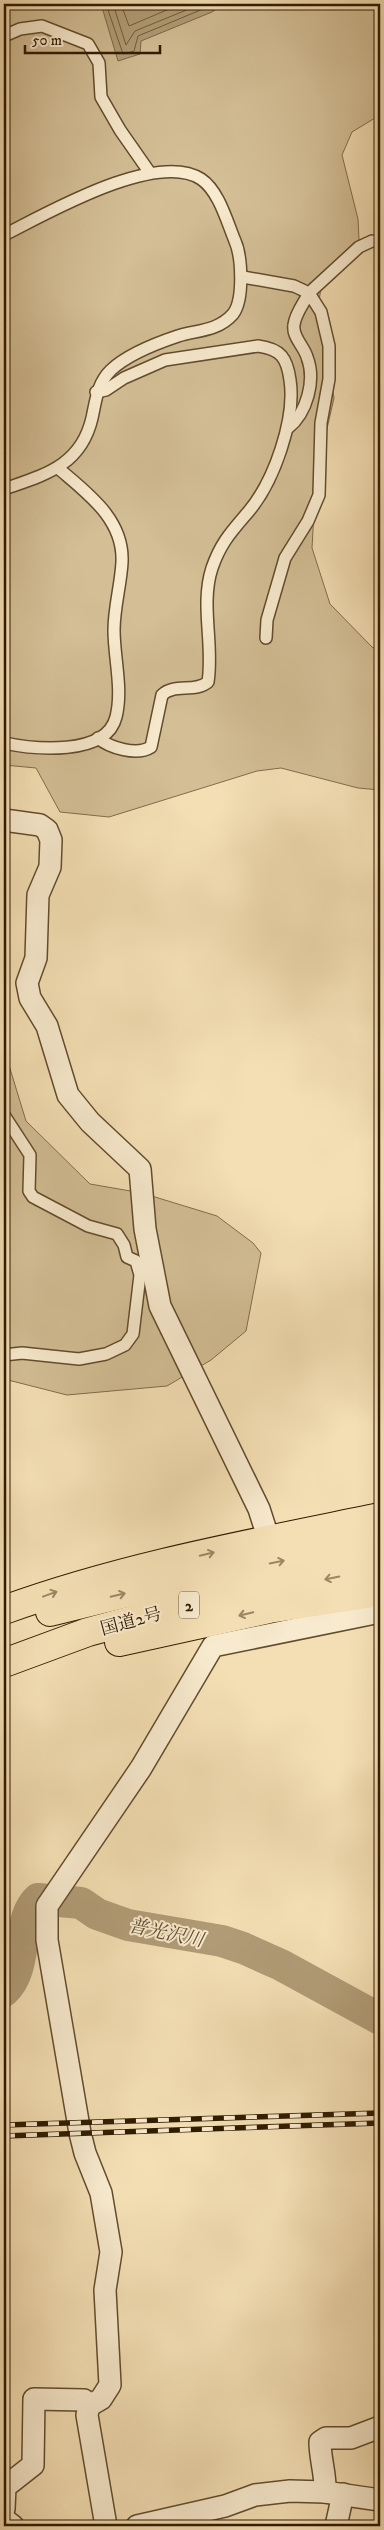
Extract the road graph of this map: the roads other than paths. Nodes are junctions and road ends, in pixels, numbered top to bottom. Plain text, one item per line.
1 (4, 36) edge
2 (150, 173) junction
3 (4, 235) edge
4 (372, 241) dead end
5 (242, 278) junction
6 (309, 293) junction
7 (96, 392) junction
8 (288, 428) junction
9 (58, 468) junction
10 (4, 489) edge
11 (266, 638) dead end
12 (98, 738) junction
13 (4, 743) edge
14 (4, 820) edge
15 (4, 1115) edge
16 (4, 1355) edge
17 (380, 1517) edge
18 (268, 1540) junction
19 (380, 1542) edge
20 (380, 1568) edge
21 (380, 1592) edge
22 (4, 1610) edge
23 (380, 1612) edge
24 (4, 1628) edge
25 (4, 1663) edge
26 (4, 1670) edge
27 (89, 2406) junction
28 (380, 2427) edge
29 (334, 2493) junction
30 (380, 2500) edge
31 (4, 2509) edge
32 (4, 2519) edge
33 (13, 2526) edge
34 (106, 2526) edge
35 (140, 2526) edge
36 (336, 2526) edge

1 - 2 lane
2 - 3 lane
2 - 5 lane
4 - 6 lane
5 - 6 lane
5 - 7 lane
6 - 8 lane
6 - 11 lane
7 - 8 lane
7 - 9 lane
8 - 12 lane
9 - 10 lane
9 - 12 lane
12 - 13 lane
14 - 18 street
15 - 16 lane
17 - 18 highway
22 -> 18 highway
24 -> 19 highway, 国道2号 / 2
20 -> 25 highway, 国道2号 / 2
21 -> 26 highway
23 - 27 street
27 - 31 street
27 - 34 street
28 - 29 street
29 - 30 street
29 - 35 street
29 - 36 street
32 - 33 street

